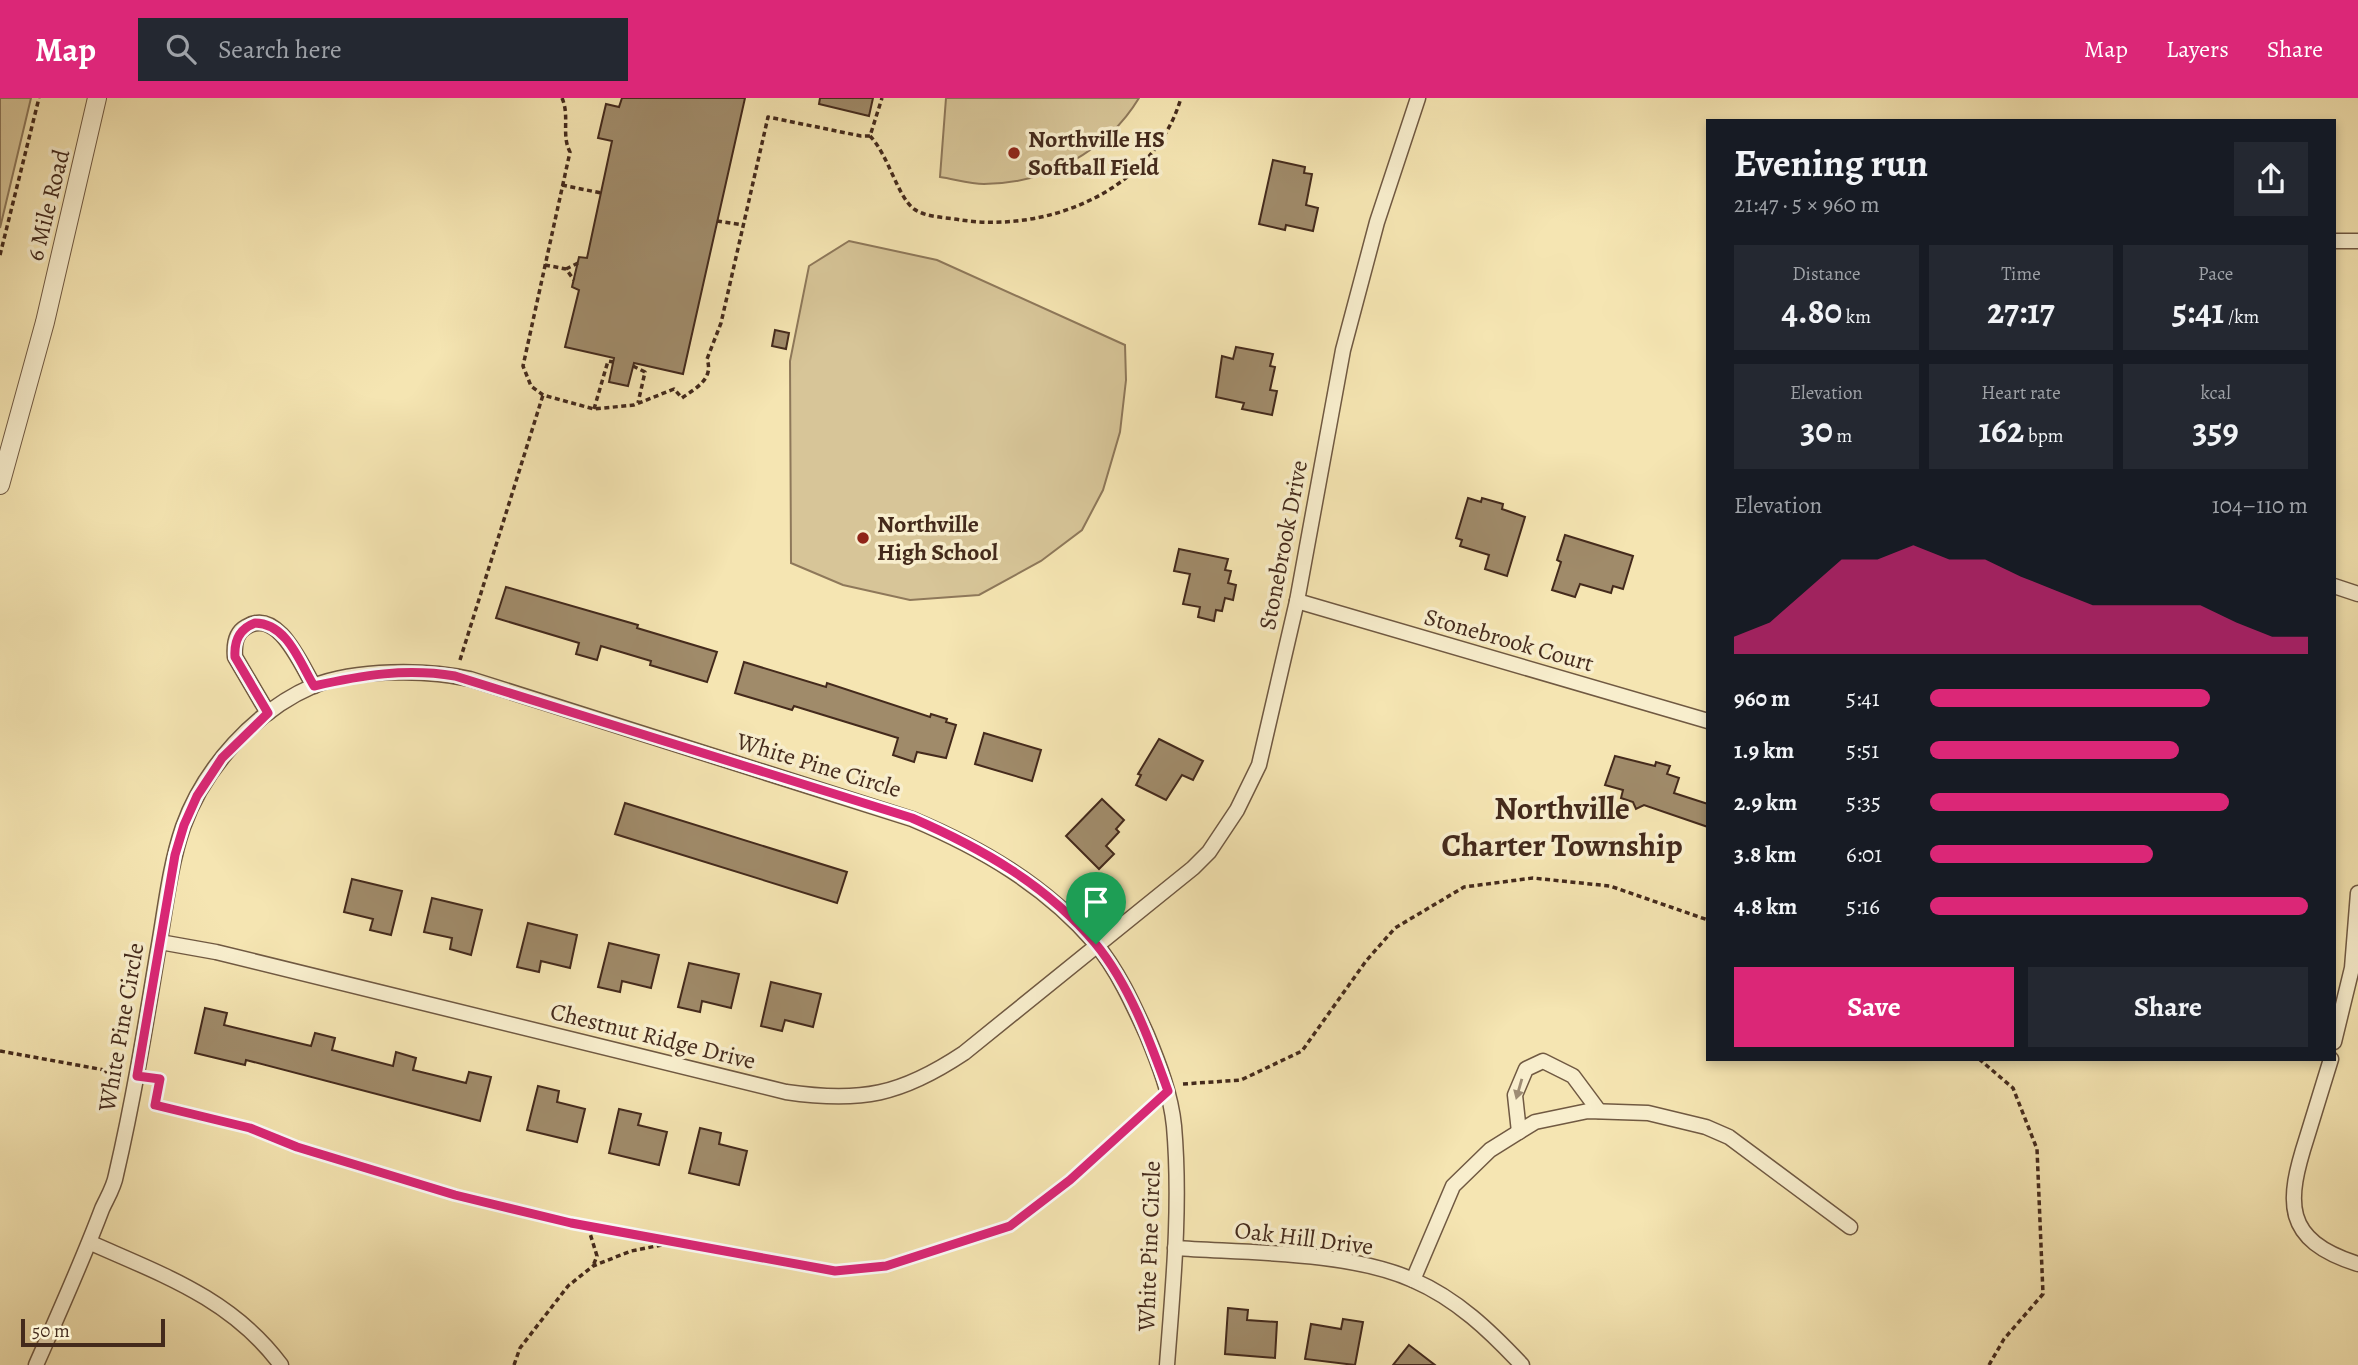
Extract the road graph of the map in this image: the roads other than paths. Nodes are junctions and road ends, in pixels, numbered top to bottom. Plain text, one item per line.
1 (97, 98) edge
2 (1418, 98) edge
3 (2357, 239) edge
4 (2336, 241) edge
5 (0, 485) edge
6 (2336, 587) edge
7 (2358, 594) edge
8 (1297, 601) junction
9 (314, 686) junction
10 (268, 713) junction
11 (1706, 721) edge
12 (2358, 893) edge
13 (160, 942) junction
14 (1096, 944) junction
15 (2356, 948) edge
16 (2336, 1033) edge
17 (2330, 1061) edge
18 (1599, 1111) junction
19 (1519, 1132) junction
20 (1850, 1227) dead end
21 (91, 1243) junction
22 (1175, 1248) junction
23 (2358, 1264) edge
24 (1413, 1280) junction
25 (36, 1365) edge
26 (281, 1365) edge
27 (1167, 1365) edge
28 (1522, 1365) edge

1 - 5 street, 6 Mile Road
2 - 8 street, Stonebrook Drive
3 - 4 street
6 - 7 street
8 - 11 street, Stonebrook Court
8 - 14 street, Stonebrook Drive
9 - 10 street, White Pine Circle
9 - 10 street
9 - 14 street, White Pine Circle
10 - 13 street, White Pine Circle
12 - 15 street
13 - 14 street, Chestnut Ridge Drive
13 - 21 street, White Pine Circle
14 - 22 street, White Pine Circle
15 - 16 street
17 - 23 street
18 - 19 street
18 -> 19 street
18 - 20 street
19 - 24 street
21 - 25 street, White Pine Circle
21 - 26 street
22 - 24 street, Oak Hill Drive
22 - 27 street, White Pine Circle
24 - 28 street, Oak Hill Drive

